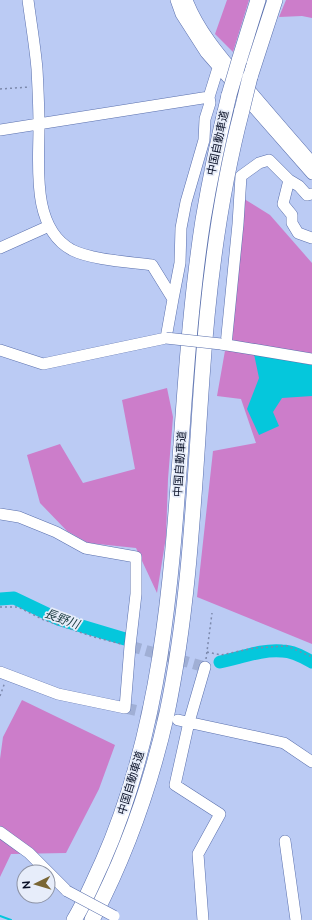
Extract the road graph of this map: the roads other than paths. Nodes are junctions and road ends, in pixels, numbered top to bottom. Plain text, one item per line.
1 (28, 0) edge
2 (176, 0) edge
3 (187, 0) edge
4 (258, 0) edge
5 (275, 0) edge
6 (218, 68) junction
7 (209, 97) junction
8 (39, 123) junction
9 (0, 130) edge
10 (310, 156) edge
11 (312, 174) edge
12 (289, 180) junction
13 (312, 194) edge
14 (49, 226) junction
15 (312, 238) edge
16 (0, 248) edge
17 (173, 299) junction
18 (166, 338) junction
19 (223, 344) junction
20 (0, 350) edge
21 (312, 359) edge
22 (0, 514) edge
23 (205, 667) road end
24 (3, 673) edge
25 (184, 721) junction
26 (312, 762) edge
27 (0, 832) edge
28 (286, 841) dead end
29 (40, 864) edge
30 (56, 880) edge
31 (117, 918) edge
32 (74, 920) edge
33 (92, 920) edge
34 (203, 920) edge
35 (296, 920) edge

1 - 8 street
2 - 6 street
3 - 10 street
4 - 32 highway, 中国自動車道, bridge
5 - 33 highway, 中国自動車道, bridge
6 - 7 street
6 - 11 street
7 - 8 street
7 - 17 street
8 - 9 street
8 - 14 street
12 - 13 street
12 - 15 street
12 - 19 street
14 - 16 street
14 - 17 street
17 - 18 street
18 - 19 street, bridge
18 - 20 street
19 - 21 street
22 - 24 street
23 - 25 street
25 - 26 street
25 - 34 street
27 - 29 street
28 - 35 street
30 - 31 street, bridge

